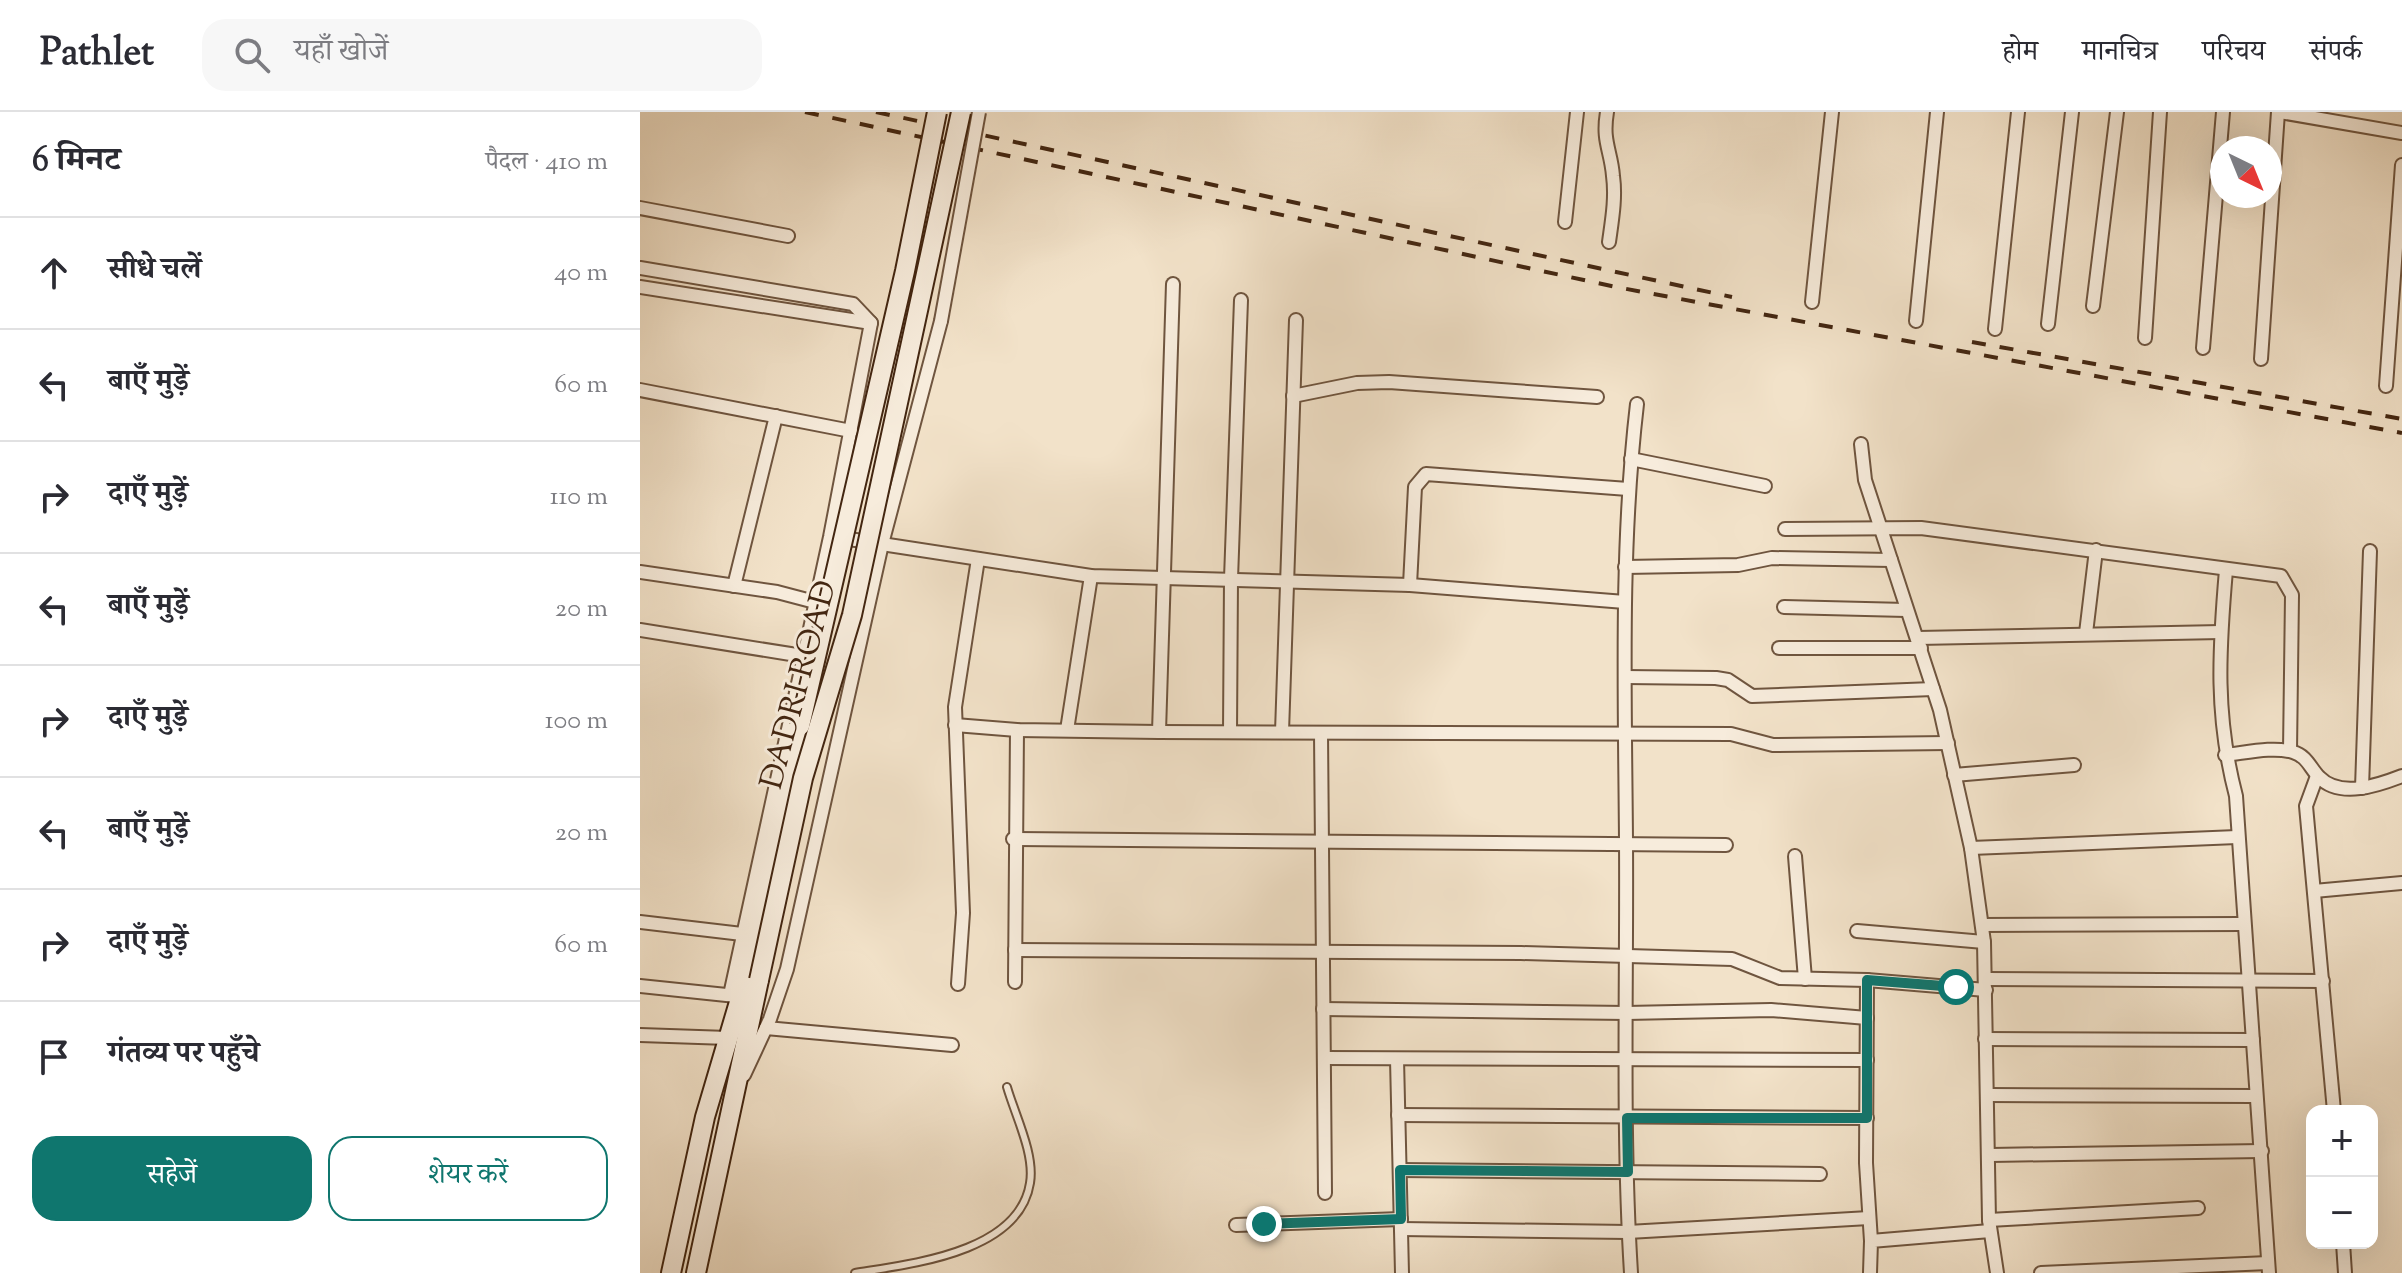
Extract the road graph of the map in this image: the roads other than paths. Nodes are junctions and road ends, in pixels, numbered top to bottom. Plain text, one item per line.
1 (937, 112) edge
2 (961, 112) edge
3 (979, 112) edge
4 (1577, 112) edge
5 (1607, 112) edge
6 (1832, 112) edge
7 (1937, 112) edge
8 (2018, 112) edge
9 (2072, 112) edge
10 (2117, 112) edge
11 (2160, 112) edge
12 (2223, 112) edge
13 (2279, 112) edge
14 (2348, 118) edge
15 (2402, 133) edge
16 (2402, 165) edge
17 (640, 208) edge
18 (1565, 222) dead end
19 (788, 236) dead end
20 (1609, 242) dead end
21 (640, 268) edge
22 (1173, 284) dead end
23 (640, 287) edge
24 (1241, 300) dead end
25 (1812, 302) dead end
26 (2093, 306) dead end
27 (1296, 320) dead end
28 (1916, 321) dead end
29 (871, 323) junction
30 (2048, 324) dead end
31 (1995, 329) dead end
32 (2145, 338) dead end
33 (2203, 348) dead end
34 (2261, 359) dead end
35 (2386, 386) dead end
36 (640, 390) edge
37 (1293, 396) junction
38 (1597, 397) dead end
39 (1637, 404) dead end
40 (776, 416) junction
41 (851, 431) junction
42 (1861, 444) dead end
43 (1631, 459) junction
44 (1765, 486) dead end
45 (1628, 489) junction
46 (1785, 529) dead end
47 (1882, 530) junction
48 (830, 537) junction
49 (882, 544) junction
50 (2096, 550) junction
51 (2370, 551) dead end
52 (978, 559) junction
53 (1891, 560) junction
54 (1625, 567) junction
55 (2226, 570) junction
56 (640, 572) edge
57 (1091, 576) junction
58 (1164, 579) junction
59 (1231, 579) junction
60 (1287, 583) junction
61 (1410, 585) junction
62 (734, 586) junction
63 (815, 602) junction
64 (1625, 602) junction
65 (1784, 607) dead end
66 (1906, 610) junction
67 (640, 630) edge
68 (2221, 632) junction
69 (2086, 633) junction
70 (1919, 643) junction
71 (1779, 648) dead end
72 (803, 656) junction
73 (1625, 677) junction
74 (1933, 689) junction
75 (955, 725) junction
76 (1017, 730) junction
77 (1067, 730) junction
78 (1159, 732) junction
79 (1230, 732) junction
80 (1282, 732) junction
81 (1321, 733) junction
82 (1625, 734) junction
83 (1948, 743) junction
84 (2290, 751) junction
85 (2225, 755) junction
86 (2074, 765) dead end
87 (1954, 775) junction
88 (2317, 776) junction
89 (2402, 776) edge
90 (2362, 788) junction
91 (2237, 837) junction
92 (1013, 839) junction
93 (1321, 842) junction
94 (1626, 844) junction
95 (1726, 845) dead end
96 (1971, 848) junction
97 (1795, 856) dead end
98 (2402, 883) edge
99 (2314, 891) junction
100 (640, 922) edge
101 (2242, 924) junction
102 (1982, 925) junction
103 (1857, 931) dead end
104 (742, 934) junction
105 (1984, 942) junction
106 (1015, 950) junction
107 (1322, 952) junction
108 (1626, 956) junction
109 (1805, 979) junction
110 (1867, 980) junction
111 (2323, 981) junction
112 (1015, 982) dead end
113 (2248, 983) junction
114 (958, 984) dead end
115 (1986, 984) junction
116 (640, 986) edge
117 (734, 995) junction
118 (1323, 1009) junction
119 (1627, 1013) junction
120 (1867, 1018) junction
121 (766, 1028) junction
122 (640, 1035) edge
123 (728, 1038) junction
124 (1985, 1039) junction
125 (2253, 1040) junction
126 (952, 1045) dead end
127 (1324, 1058) junction
128 (1397, 1059) junction
129 (1867, 1060) junction
130 (1625, 1062) junction
131 (1007, 1087) dead end
132 (1989, 1095) junction
133 (2255, 1096) junction
134 (734, 1098) junction
135 (2333, 1105) edge
136 (1398, 1115) junction
137 (1627, 1118) junction
138 (1867, 1118) junction
139 (2262, 1151) junction
140 (1991, 1155) junction
141 (1400, 1170) junction
142 (1628, 1172) junction
143 (1820, 1174) dead end
144 (1325, 1193) dead end
145 (2198, 1208) dead end
146 (1869, 1218) junction
147 (1401, 1224) junction
148 (1236, 1225) dead end
149 (1990, 1226) junction
150 (1628, 1232) junction
151 (1871, 1241) junction
152 (2343, 1249) edge
153 (2268, 1268) edge
154 (671, 1273) edge
155 (696, 1273) edge
156 (855, 1273) edge
157 (1402, 1273) edge
158 (1631, 1273) edge
159 (1870, 1273) edge
160 (1997, 1273) edge
161 (2041, 1273) edge
162 (2345, 1273) edge

1 - 117 street, DADRI ROAD, bridge
2 - 134 street, DADRI ROAD, bridge
3 - 49 street, bridge
4 - 18 street
5 - 20 street
6 - 25 street
7 - 28 street
8 - 31 street
9 - 30 street
10 - 26 street
11 - 32 street
12 - 33 street
13 - 14 street
13 - 34 street
14 - 15 street
16 - 35 street
17 - 19 street
21 - 29 street
22 - 58 street
23 - 29 street
24 - 59 street
27 - 37 street
29 - 41 street
36 - 40 street
37 - 38 street
37 - 60 street
39 - 43 street
40 - 41 street
40 - 62 street
41 - 48 street
42 - 47 street
43 - 44 street
43 - 45 street
45 - 54 street
45 - 61 street
46 - 47 street
47 - 50 street
47 - 53 street
48 - 49 street
48 - 63 street
49 - 52 street
49 - 121 street
50 - 55 street
50 - 69 street
51 - 90 street
52 - 57 street
52 - 75 street
53 - 54 street
53 - 66 street
54 - 64 street
55 - 68 street
55 - 84 street
56 - 62 street
57 - 58 street
57 - 77 street
58 - 59 street
58 - 78 street
59 - 60 street
59 - 79 street
60 - 61 street
60 - 80 street
61 - 64 street
62 - 63 street
63 - 72 street
64 - 73 street
65 - 66 street
66 - 70 street
67 - 72 street
68 - 69 street
68 - 85 street
69 - 70 street
70 - 71 street
70 - 74 street
72 - 104 street
73 - 74 street
73 - 82 street
74 - 83 street
75 - 76 street
75 - 114 street
76 - 77 street
76 - 92 street
77 - 78 street
78 - 79 street
79 - 80 street
80 - 81 street
81 - 82 street
81 - 93 street
82 - 83 street
82 - 94 street
83 - 87 street
84 - 85 street
84 - 88 street
85 - 91 street
86 - 87 street
87 - 96 street
88 - 90 street
88 - 99 street
89 - 90 street
91 - 96 street
91 - 101 street
92 - 93 street
92 - 106 street
93 - 94 street
93 - 107 street
94 - 95 street
94 - 108 street
96 - 102 street
97 - 109 street
98 - 99 street
99 - 111 street
100 - 104 street
101 - 102 street
101 - 113 street
102 - 105 street
103 - 105 street
104 - 117 street
105 - 115 street
106 - 107 street
106 - 112 street
107 - 108 street
107 - 118 street
108 - 109 street
108 - 119 street
109 - 110 street
110 - 115 street
110 - 120 street
111 - 113 street
111 - 135 street
113 - 115 street
113 - 125 street
115 - 124 street
116 - 117 street
117 - 123 street, DADRI ROAD
118 - 119 street
118 - 127 street
119 - 120 street
119 - 130 street
120 - 129 street
121 - 126 street
121 - 134 street
122 - 123 street
123 - 154 street, DADRI ROAD
124 - 125 street
124 - 132 street
125 - 133 street
127 - 128 street
127 - 144 street
128 - 130 street
128 - 136 street
129 - 130 street
129 - 138 street
130 - 137 street
131 - 156 lane
132 - 133 street
132 - 140 street
133 - 139 street
134 - 155 street, DADRI ROAD
136 - 137 street
136 - 141 street
137 - 138 street
137 - 142 street
138 - 146 street
139 - 140 street
139 - 153 street
140 - 149 street
141 - 142 street
141 - 147 street
142 - 143 street
142 - 150 street
145 - 149 street
146 - 150 street
146 - 151 street
147 - 148 street
147 - 150 street
147 - 157 street
149 - 151 street
149 - 160 street
150 - 158 street
151 - 159 street
152 - 162 street
153 - 161 street

